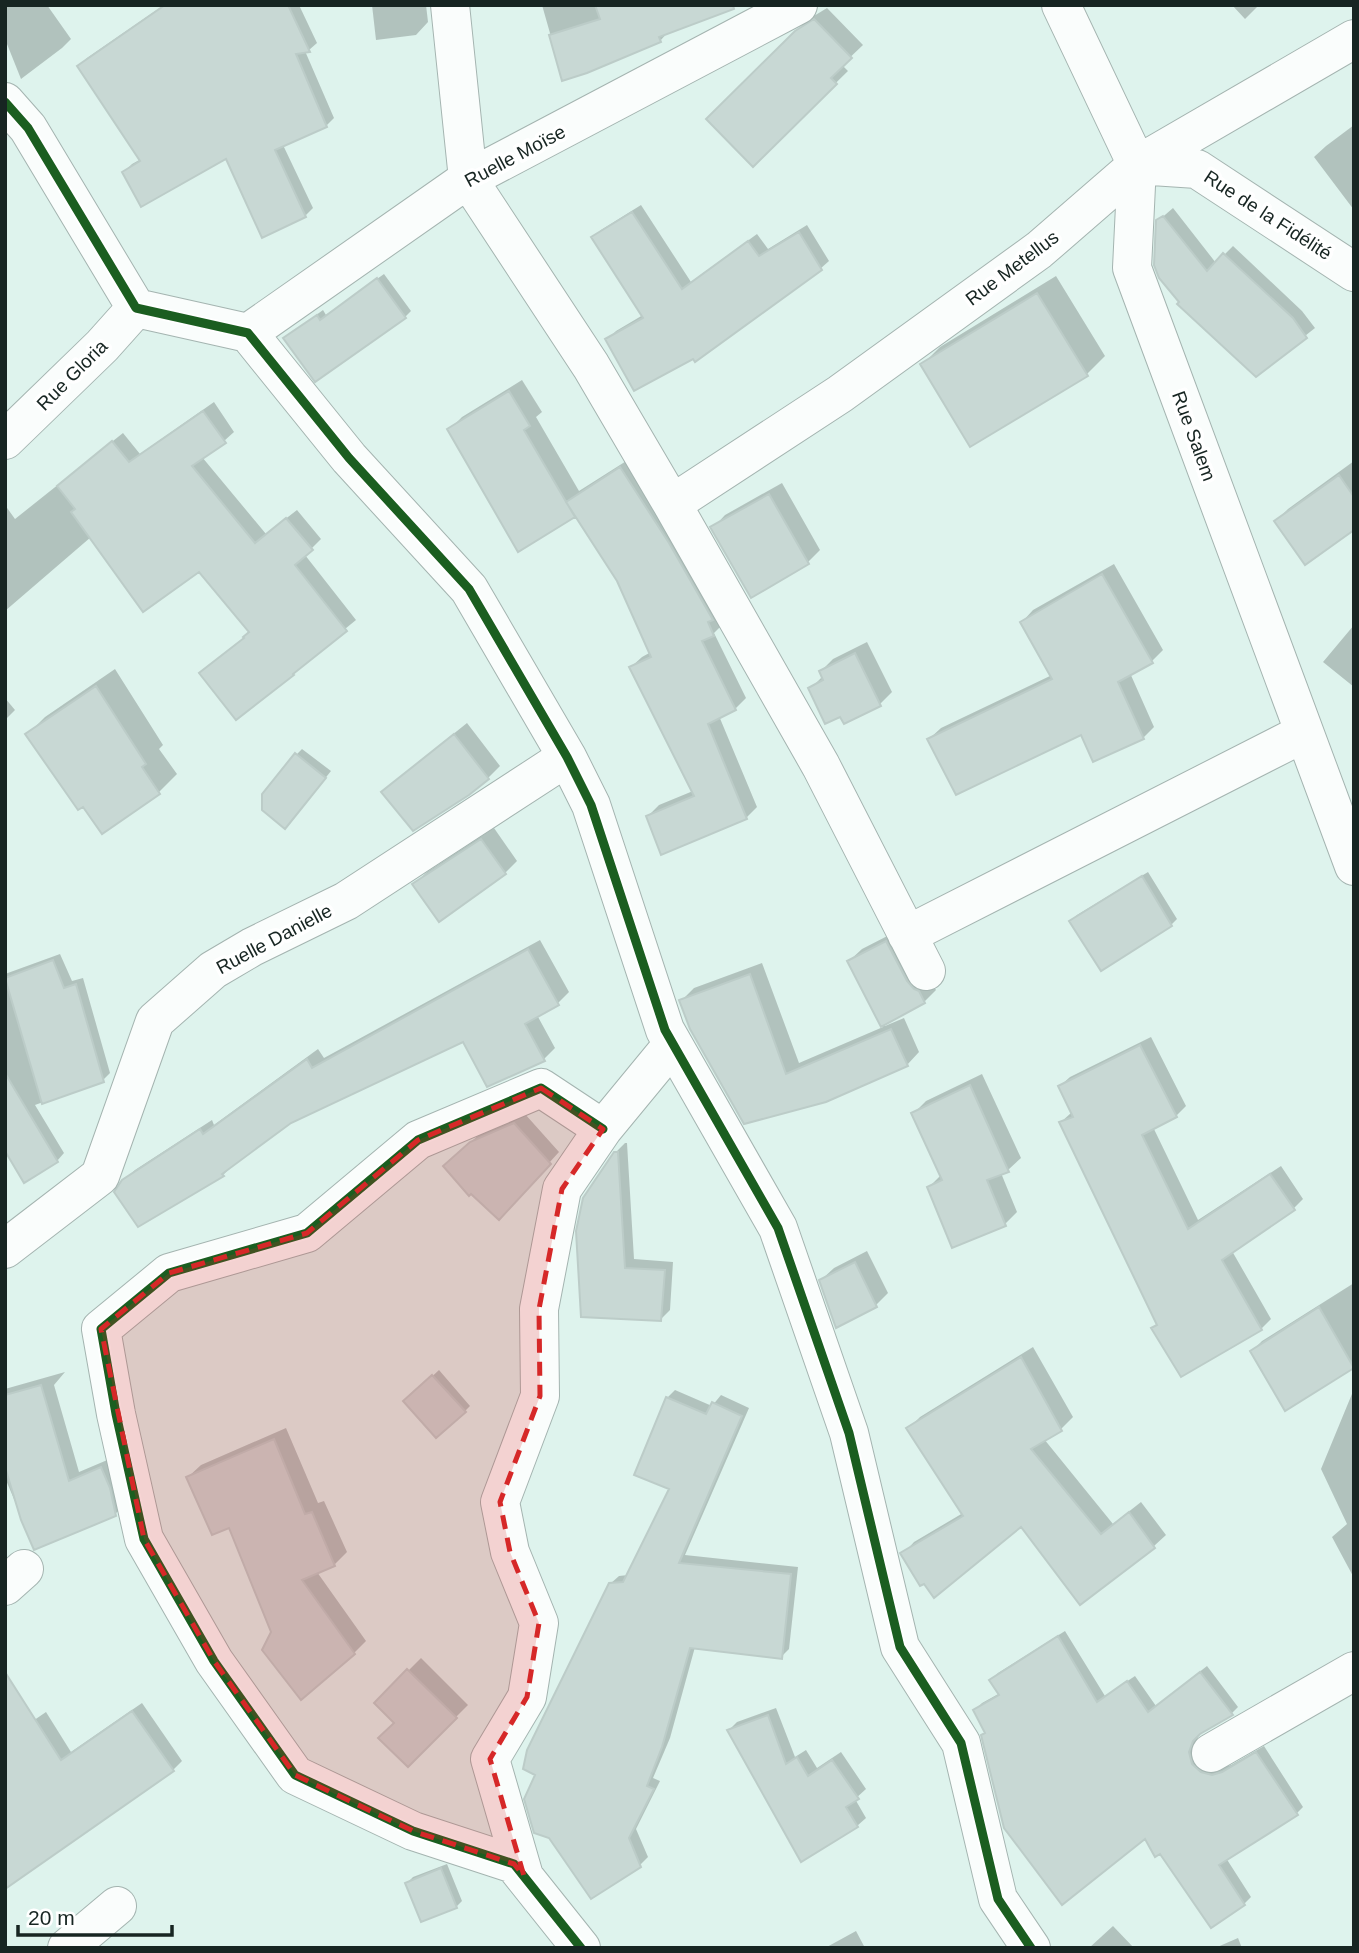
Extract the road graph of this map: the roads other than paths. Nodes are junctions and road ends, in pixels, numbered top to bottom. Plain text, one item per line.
1 (450, 5) edge
2 (798, 5) edge
3 (1060, 5) edge
4 (1354, 39) edge
5 (5, 102) edge
6 (1136, 165) junction
7 (468, 179) junction
8 (1354, 272) edge
9 (136, 308) junction
10 (248, 333) junction
11 (5, 440) edge
12 (672, 504) junction
13 (1304, 733) junction
14 (567, 757) junction
15 (1354, 866) edge
16 (908, 935) junction
17 (926, 971) dead end
18 (673, 1044) junction
19 (603, 1129) junction
20 (5, 1249) edge
21 (1354, 1671) edge
22 (1211, 1753) dead end
23 (524, 1876) junction
24 (117, 1906) dead end
25 (67, 1948) edge
26 (581, 1948) edge
27 (1031, 1948) edge

1 - 7 street
2 - 7 street, Ruelle Moïse
3 - 6 street, Rue Salem
4 - 6 street, Rue Metellus
5 - 9 street
6 - 8 street, Rue de la Fidélité
6 - 12 street, Rue Metellus
6 - 13 street, Rue Salem
7 - 10 street, Ruelle Moïse
7 - 12 street
9 - 10 street
9 - 11 street, Rue Gloria
10 - 14 street
12 - 16 street
13 - 15 street, Rue Salem
13 - 16 street
14 - 18 street
14 - 20 street, Ruelle Danielle
16 - 17 street
18 - 19 street
18 - 27 street
19 - 23 street
19 - 23 street
21 - 22 street
23 - 26 street
24 - 25 street

